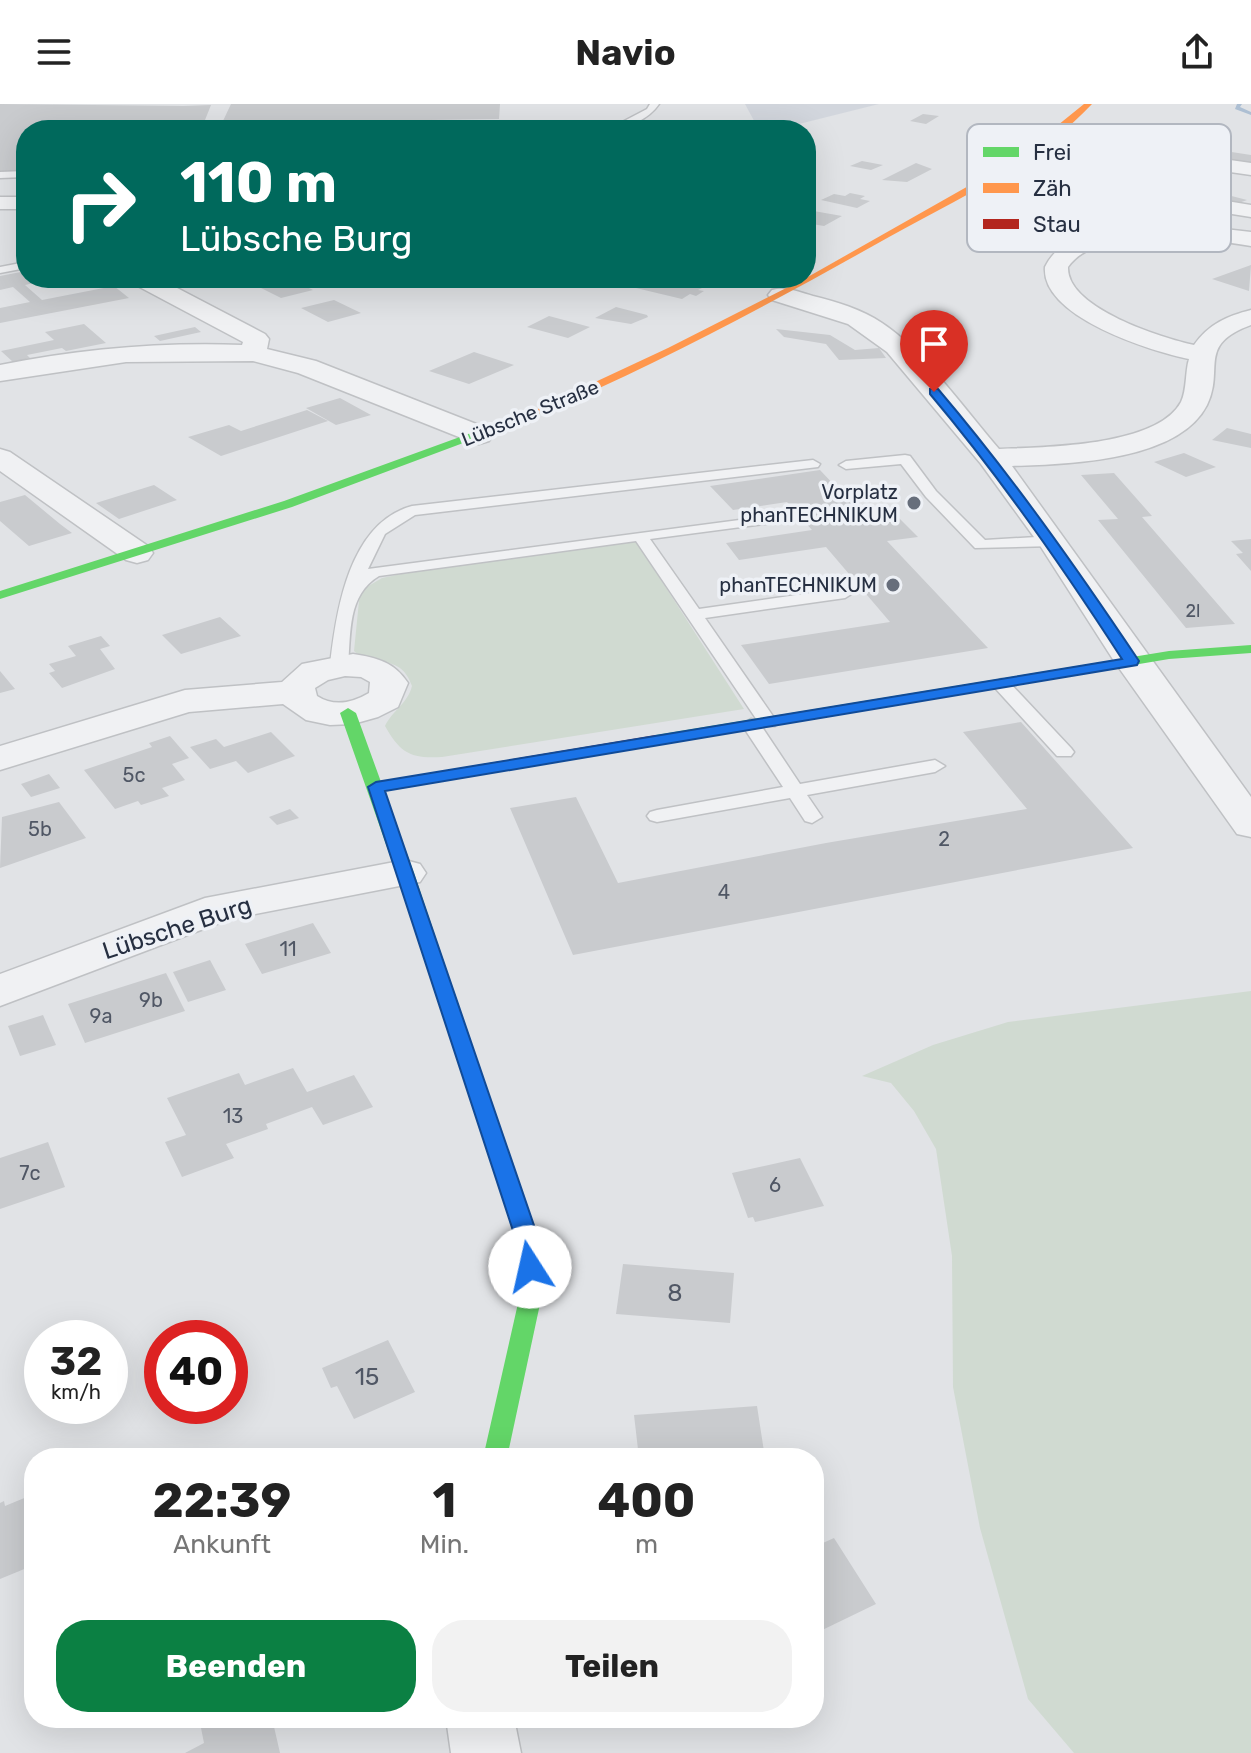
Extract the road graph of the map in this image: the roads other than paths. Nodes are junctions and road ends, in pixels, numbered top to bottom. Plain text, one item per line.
1 (655, 104) edge
2 (1088, 104) edge
3 (632, 120) edge
4 (1068, 124) edge
5 (1231, 166) edge
6 (1251, 169) edge
7 (967, 190) edge
8 (1231, 208) edge
9 (1251, 212) edge
10 (1231, 236) edge
11 (1251, 239) edge
12 (1070, 252) edge
13 (816, 275) edge
14 (159, 288) edge
15 (792, 288) edge
16 (780, 295) junction
17 (1251, 317) edge
18 (254, 353) junction
19 (1200, 354) junction
20 (0, 373) edge
21 (479, 435) junction
22 (0, 458) edge
23 (991, 458) junction
24 (813, 464) dead end
25 (846, 465) dead end
26 (780, 517) dead end
27 (640, 536) junction
28 (1053, 541) junction
29 (137, 553) junction
30 (354, 585) junction
31 (845, 593) dead end
32 (0, 595) edge
33 (694, 615) junction
34 (1251, 649) edge
35 (1132, 661) junction
36 (339, 666) junction
37 (1001, 684) junction
38 (296, 692) junction
39 (348, 713) junction
40 (760, 723) junction
41 (1064, 752) dead end
42 (0, 758) edge
43 (935, 766) dead end
44 (376, 787) junction
45 (795, 792) junction
46 (657, 816) dead end
47 (812, 817) dead end
48 (1251, 825) edge
49 (405, 873) junction
50 (0, 991) edge
51 (497, 1448) edge
52 (482, 1728) edge
53 (486, 1753) edge

1 - 3 lane
2 - 4 street, Lübsche Straße
5 - 6 street
7 - 13 street, Lübsche Straße
8 - 9 street
10 - 11 street
12 - 19 street
14 - 18 street
15 - 16 street, Lübsche Straße
16 - 21 street, Lübsche Straße
16 - 23 street
17 - 19 street
18 - 20 street
18 - 21 street
19 - 23 street
21 - 29 street, Lübsche Straße
22 - 29 street
23 - 28 street
24 - 30 lane
25 - 28 lane
26 - 27 lane
27 - 30 lane
27 - 33 lane
28 - 35 street
29 - 32 street, Lübsche Straße
30 - 36 lane
31 - 33 lane
33 - 40 lane
34 - 35 street
35 - 37 street
35 - 48 street
36 - 38 street
36 - 39 street
37 - 40 street
37 - 41 lane
38 - 39 street
38 - 42 street
39 - 44 street
40 - 44 street
40 - 45 lane
43 - 45 lane
44 - 49 street
45 - 46 lane
45 - 47 lane
49 - 50 street, Lübsche Burg
49 - 51 street
52 - 53 street

